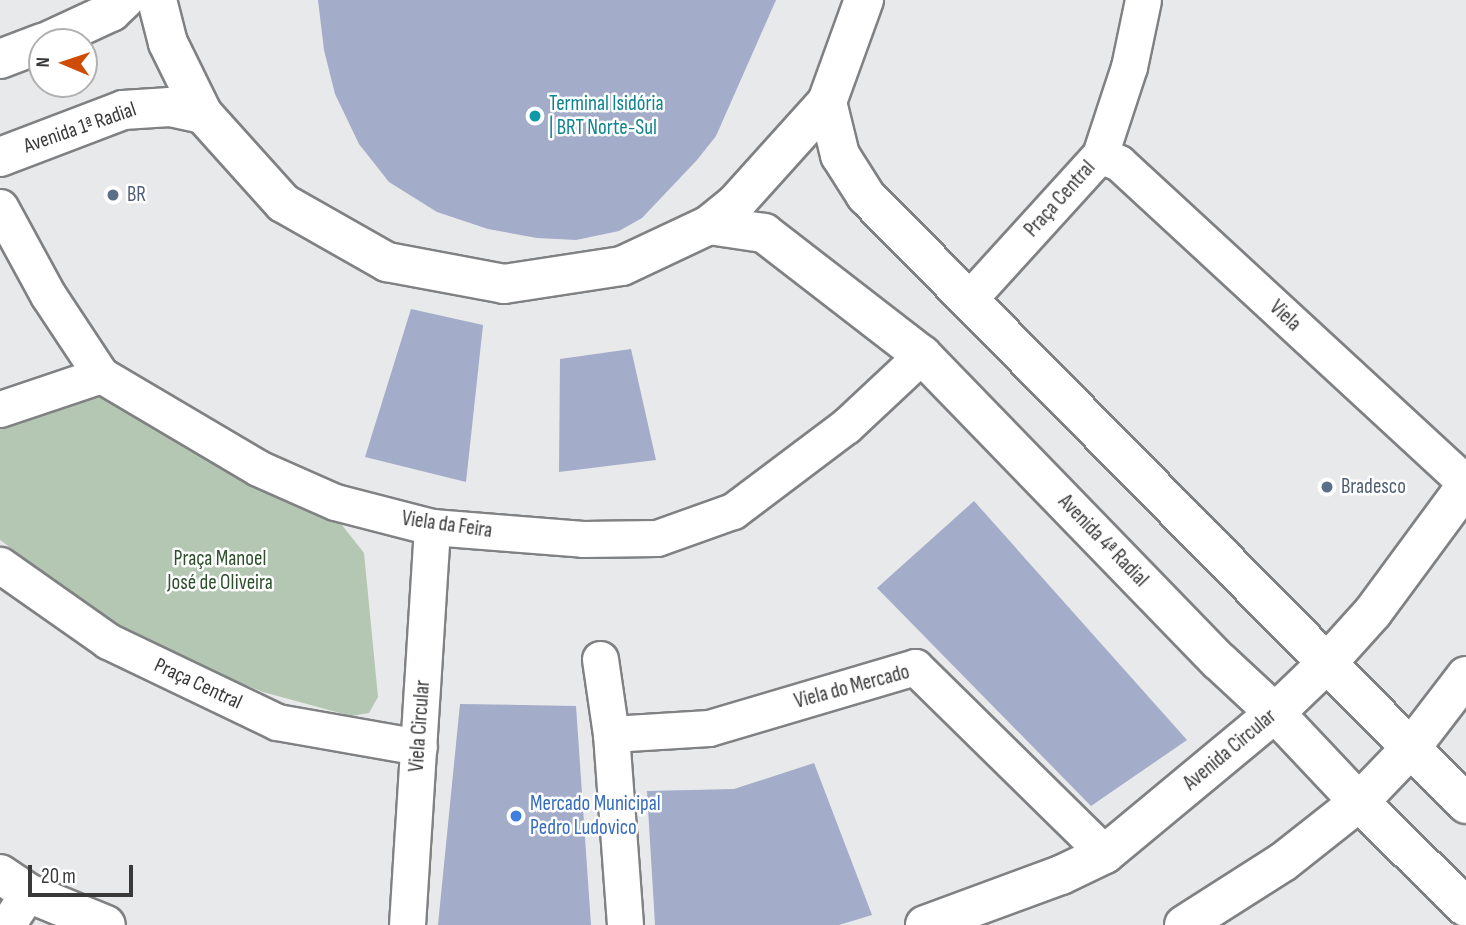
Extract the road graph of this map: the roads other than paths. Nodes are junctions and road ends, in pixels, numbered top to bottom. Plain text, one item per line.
1 (124, 0) edge
2 (157, 0) edge
3 (864, 0) edge
4 (1143, 0) edge
5 (82, 28) edge
6 (28, 49) edge
7 (0, 59) edge
8 (827, 102) junction
9 (203, 114) junction
10 (1100, 155) junction
11 (0, 156) edge
12 (0, 206) edge
13 (709, 225) junction
14 (968, 300) junction
15 (922, 355) junction
16 (101, 375) junction
17 (0, 409) edge
18 (1466, 484) edge
19 (432, 527) junction
20 (0, 565) edge
21 (600, 659) dead end
22 (1328, 662) junction
23 (1466, 676) edge
24 (1275, 713) junction
25 (611, 734) junction
26 (419, 747) junction
27 (1410, 749) junction
28 (1359, 802) junction
29 (1466, 804) edge
30 (1105, 854) junction
31 (14, 883) edge
32 (1466, 907) edge
33 (7, 925) edge
34 (106, 925) edge
35 (407, 925) edge
36 (625, 925) edge
37 (925, 925) edge
38 (1184, 925) edge

1 - 5 main road
2 - 9 main road
3 - 8 main road
4 - 10 street, Praça Central
6 - 7 main road
8 - 13 main road
8 - 14 main road
9 - 11 main road, Avenida 1ª Radial
9 - 13 main road
10 - 14 street, Praça Central
10 - 18 street, Viela
12 - 16 street, Viela da Feira
13 - 15 main road, Avenida 4ª Radial
14 - 22 main road
15 - 19 street, Viela da Feira
15 - 24 main road, Avenida 4ª Radial
16 - 17 street
16 - 19 street, Viela da Feira
18 - 22 main road, Avenida Circular
19 - 26 street, Viela Circular
20 - 26 street, Praça Central
21 - 25 street
22 - 24 main road, Avenida Circular
22 - 27 main road
23 - 27 main road
24 - 28 main road, Avenida 4ª Radial
24 - 30 main road, Avenida Circular
25 - 30 street, Viela do Mercado
25 - 36 street
26 - 35 street, Viela Circular
27 - 28 main road
27 - 29 main road
28 - 32 main road, Avenida 4ª Radial
28 - 38 main road
30 - 37 main road, Avenida Circular
31 - 33 street
31 - 34 main road

